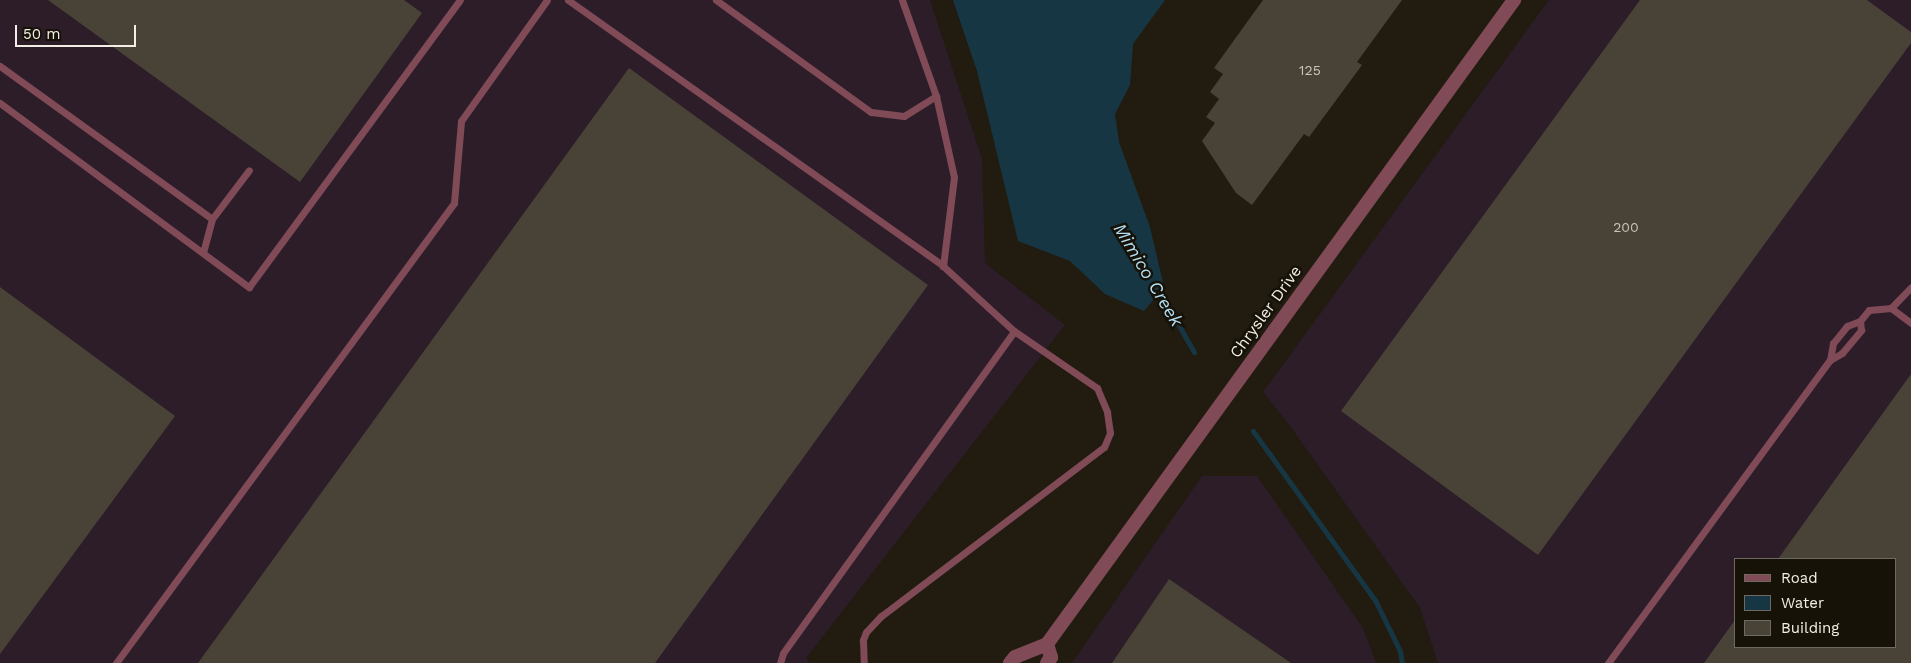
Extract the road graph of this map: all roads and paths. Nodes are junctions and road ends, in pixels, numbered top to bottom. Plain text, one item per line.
1 (460, 0) edge
2 (547, 0) edge
3 (568, 0) edge
4 (716, 0) edge
5 (902, 0) edge
6 (1514, 0) edge
7 (0, 66) edge
8 (936, 96) junction
9 (0, 103) edge
10 (249, 170) dead end
11 (212, 220) junction
12 (203, 253) junction
13 (943, 266) junction
14 (1911, 287) edge
15 (1891, 308) junction
16 (1860, 321) junction
17 (1911, 323) edge
18 (1014, 331) junction
19 (1830, 360) junction
20 (1047, 644) junction
21 (116, 663) edge
22 (780, 663) edge
23 (864, 663) edge
24 (1010, 663) edge
25 (1047, 663) edge
26 (1608, 663) edge

1 - 12 lane
2 - 21 lane
3 - 13 lane
4 - 8 lane
5 - 8 lane
6 - 20 street, Chrysler Drive
7 - 11 lane
8 - 13 lane
9 - 12 lane
10 - 11 lane
11 - 12 lane
13 - 18 lane
14 - 15 lane
15 - 16 lane
15 - 17 lane
16 - 19 lane
16 - 19 lane
18 - 22 lane
18 - 23 lane
19 - 26 lane
20 - 24 street
20 - 25 street

